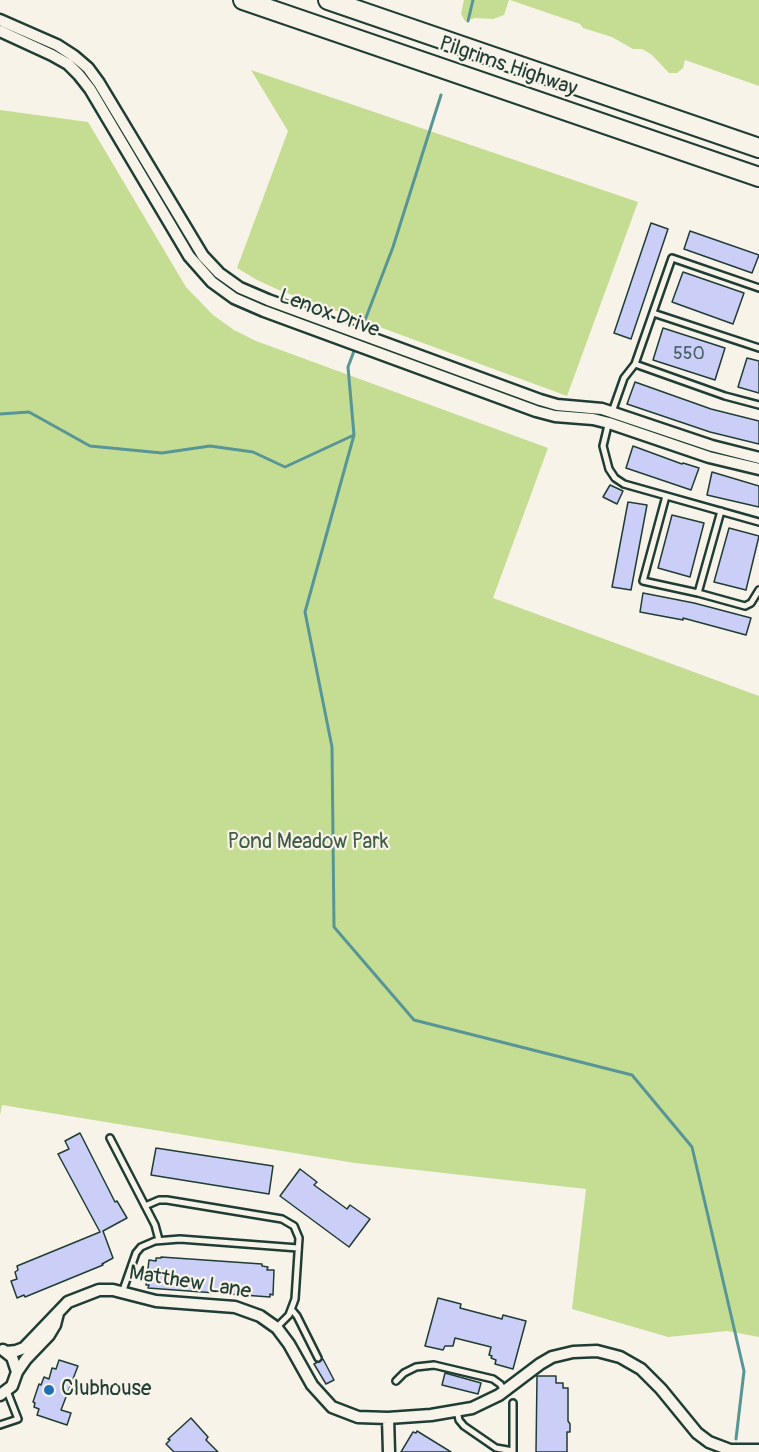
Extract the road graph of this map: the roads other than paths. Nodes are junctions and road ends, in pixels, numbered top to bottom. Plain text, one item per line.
1 (243, 0) edge
2 (328, 0) edge
3 (3, 27) edge
4 (759, 148) edge
5 (759, 177) edge
6 (759, 288) edge
7 (653, 313) junction
8 (759, 348) edge
9 (636, 364) junction
10 (759, 405) edge
11 (610, 417) junction
12 (759, 458) edge
13 (759, 469) edge
14 (666, 496) junction
15 (721, 511) junction
16 (759, 522) edge
17 (759, 590) edge
18 (698, 593) junction
19 (110, 1138) dead end
20 (145, 1206) junction
21 (159, 1240) junction
22 (298, 1248) junction
23 (122, 1293) junction
24 (292, 1311) junction
25 (58, 1312) junction
26 (277, 1328) junction
27 (3, 1350) edge
28 (318, 1358) dead end
29 (17, 1372) junction
30 (396, 1380) dead end
31 (505, 1391) junction
32 (3, 1393) edge
33 (513, 1403) dead end
34 (457, 1411) junction
35 (388, 1418) junction
36 (0, 1425) edge
37 (759, 1450) edge
38 (389, 1452) edge
39 (513, 1452) edge

1 - 5 highway, Pilgrims Highway
2 - 4 highway, Pilgrims Highway
3 - 11 street, Lenox Drive
6 - 7 lane
7 - 8 lane
7 - 9 lane
9 - 10 lane
9 - 11 lane
11 - 12 street, Lenox Drive
11 - 13 street, Lenox Drive
11 - 14 lane
14 - 15 lane
14 - 18 lane
15 - 16 lane
15 - 18 lane
17 - 18 lane
19 - 20 lane
20 - 21 lane
20 - 22 lane
21 - 22 lane
21 - 23 lane
22 - 24 lane
23 - 25 street, Matthew Lane
23 - 26 street, Matthew Lane
24 - 26 lane
24 - 28 lane
25 - 27 street, Matthew Lane
25 - 29 street
26 - 35 street, Matthew Lane
27 - 29 street
29 - 32 street
30 - 31 lane
31 - 34 street, Matthew Lane
31 - 37 street, Matthew Lane
32 - 36 lane
33 - 39 lane
34 - 35 street, Matthew Lane
34 - 39 lane
35 - 38 street

